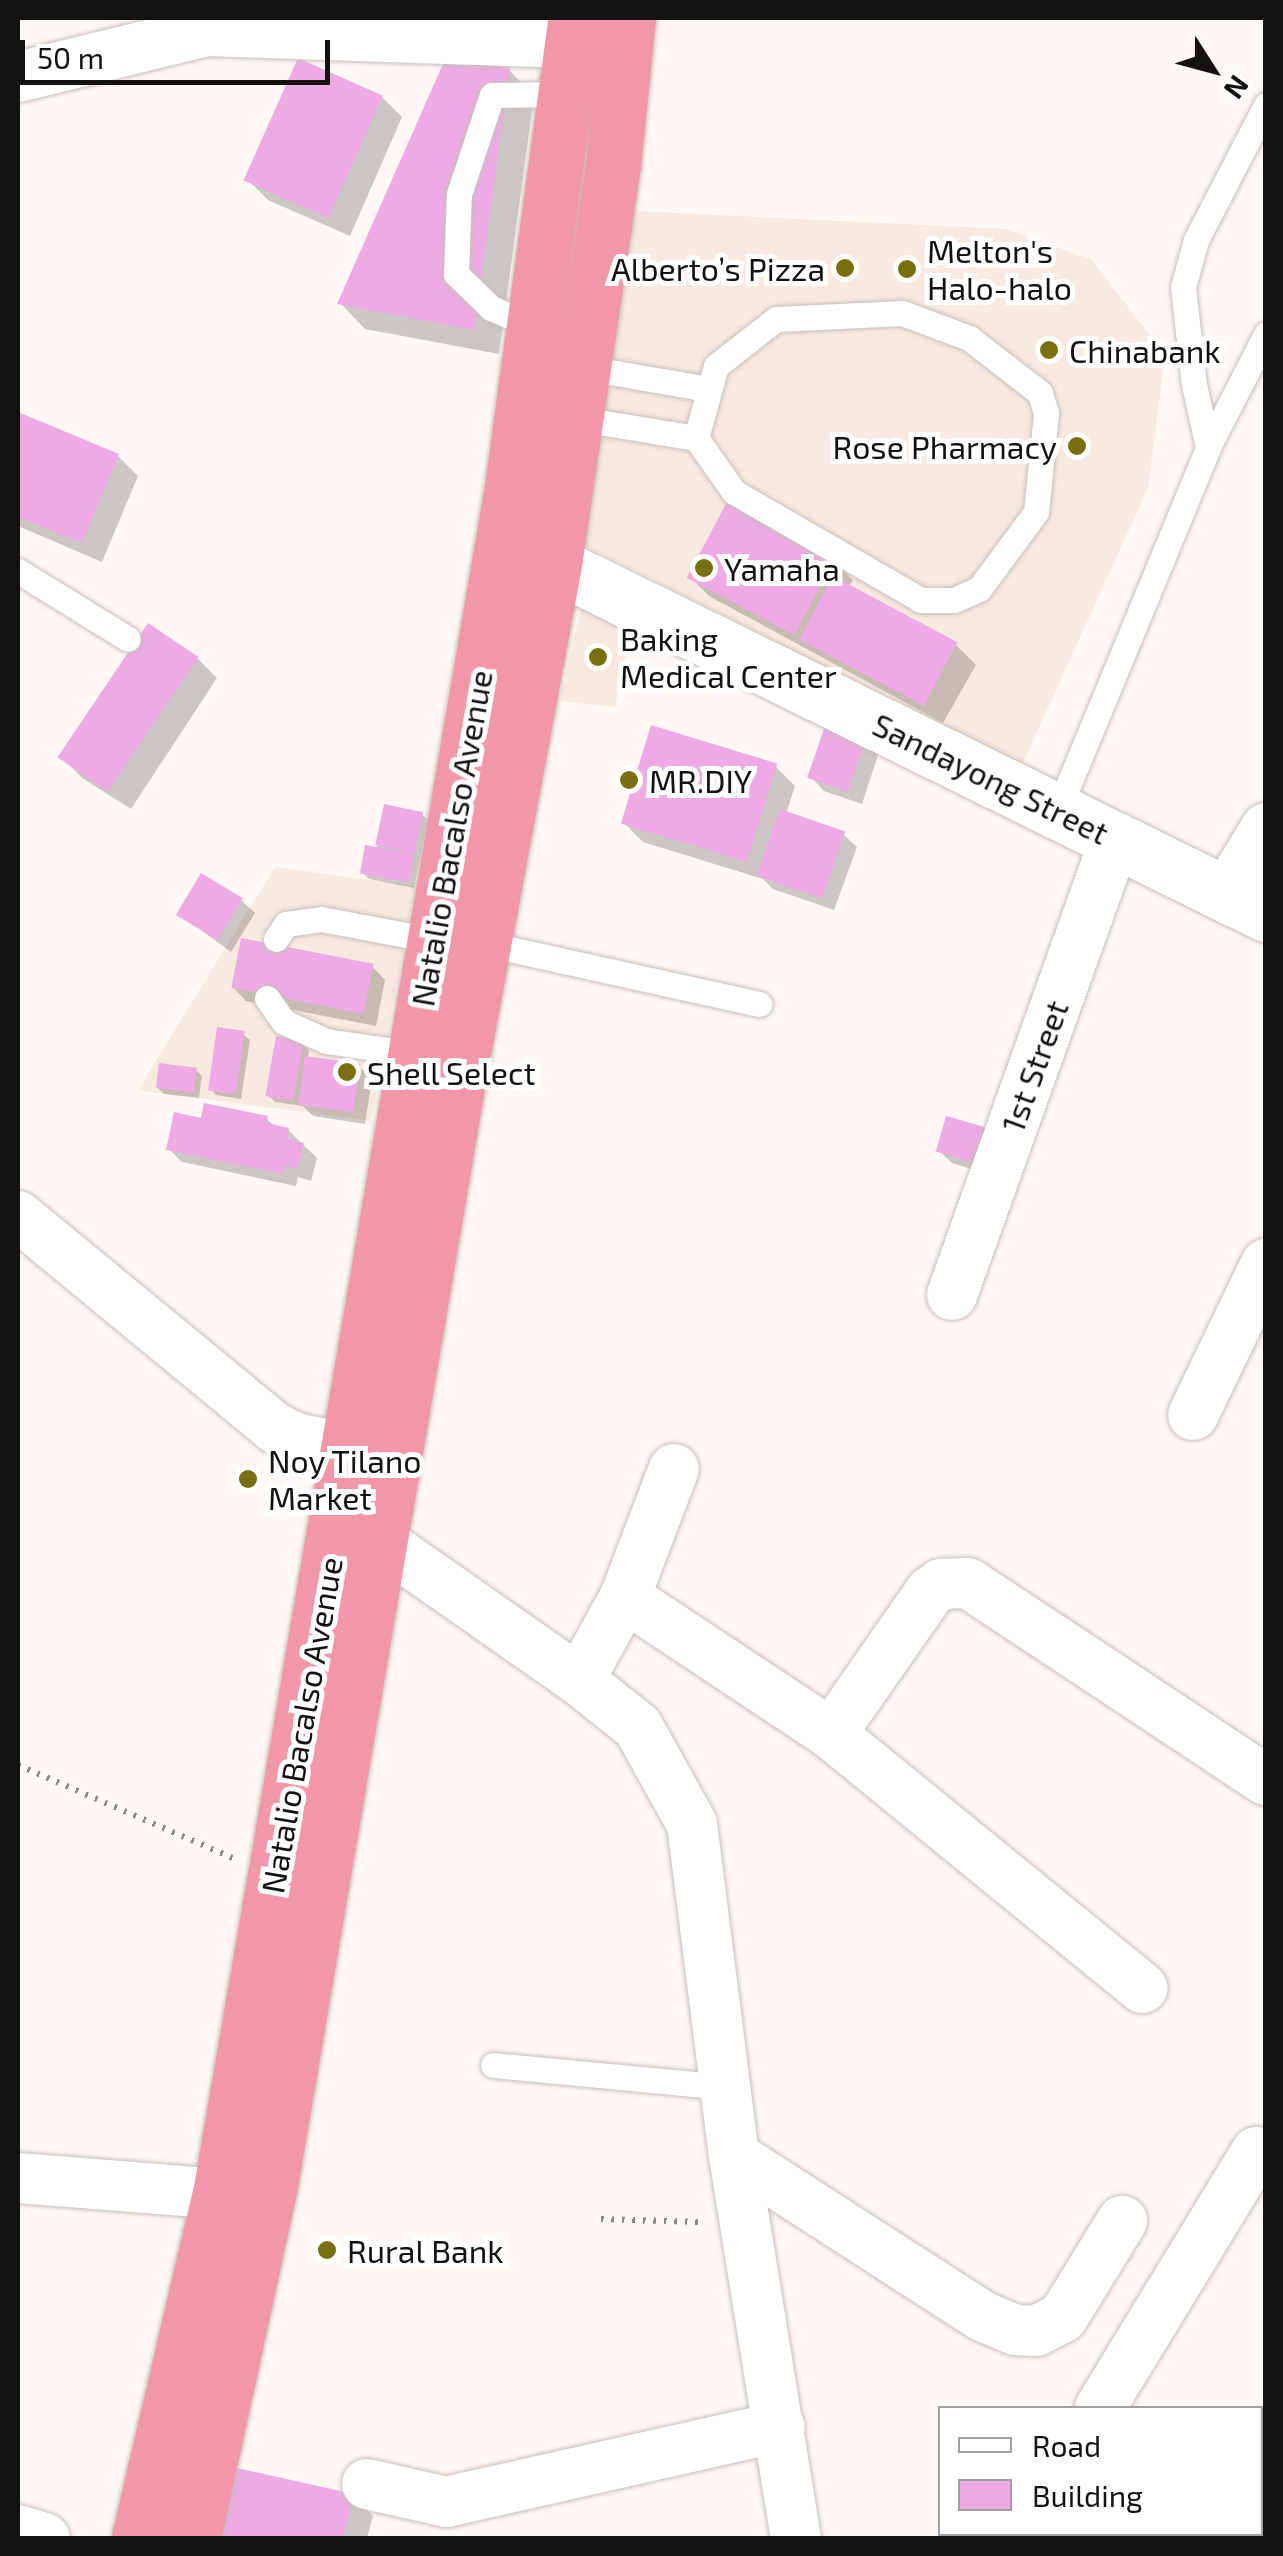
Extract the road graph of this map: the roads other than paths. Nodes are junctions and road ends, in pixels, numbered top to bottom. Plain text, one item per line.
1 (628, 18) edge
2 (184, 26) edge
3 (572, 51) edge
4 (18, 78) edge
5 (1266, 105) edge
6 (534, 327) junction
7 (1266, 334) edge
8 (712, 377) junction
9 (578, 393) junction
10 (696, 438) junction
11 (1208, 447) junction
12 (502, 544) junction
13 (554, 564) junction
14 (18, 571) edge
15 (128, 638) dead end
16 (1058, 810) junction
17 (1266, 828) edge
18 (1116, 838) junction
19 (1246, 904) edge
20 (276, 939) dead end
21 (457, 942) junction
22 (266, 998) dead end
23 (759, 1004) dead end
24 (415, 1054) junction
25 (18, 1216) edge
26 (1266, 1264) edge
27 (952, 1295) dead end
28 (1193, 1415) dead end
29 (371, 1452) junction
30 (674, 1469) dead end
31 (379, 1540) junction
32 (626, 1597) junction
33 (579, 1680) junction
34 (832, 1734) junction
35 (1266, 1780) edge
36 (1142, 1988) dead end
37 (493, 2065) dead end
38 (727, 2087) junction
39 (1256, 2152) dead end
40 (734, 2156) junction
41 (18, 2178) edge
42 (220, 2194) junction
43 (1122, 2221) dead end
44 (1101, 2406) edge
45 (780, 2426) junction
46 (367, 2484) dead end
47 (18, 2530) edge
48 (45, 2538) edge
49 (139, 2538) edge
50 (193, 2538) edge
51 (796, 2538) edge

1 - 9 highway, Natalio Bacalso Avenue
2 - 3 street
2 - 4 street
3 - 6 highway, Natalio Bacalso Avenue
3 - 6 lane
5 - 11 lane
6 - 12 highway, Natalio Bacalso Avenue
7 - 11 lane
8 - 9 lane
8 - 10 lane
8 - 10 lane
9 - 10 lane
9 - 13 highway, Natalio Bacalso Avenue
11 - 16 lane
12 - 13 street, Sandayong Street
12 - 21 highway, Natalio Bacalso Avenue
13 - 16 street, Sandayong Street
13 - 21 highway, Natalio Bacalso Avenue
14 - 15 lane
16 - 18 street, Sandayong Street
17 - 19 street
18 - 19 street, Sandayong Street
18 - 27 street, 1st Street
20 - 21 lane
21 - 23 lane
21 - 24 highway, Natalio Bacalso Avenue
21 - 29 highway, Natalio Bacalso Avenue
22 - 24 lane
24 - 29 highway, Natalio Bacalso Avenue
25 - 29 street
26 - 28 street
29 - 31 highway, Natalio Bacalso Avenue
29 - 42 highway, Natalio Bacalso Avenue
30 - 32 street
31 - 33 street
31 - 50 highway, Natalio Bacalso Avenue
32 - 33 street
32 - 34 street
33 - 38 street
34 - 35 street
34 - 36 street
37 - 38 lane
38 - 40 street
39 - 44 street
40 - 43 street
40 - 45 street
41 - 42 street
42 - 49 highway, Natalio Bacalso Avenue
45 - 46 street
45 - 51 street
47 - 48 street

